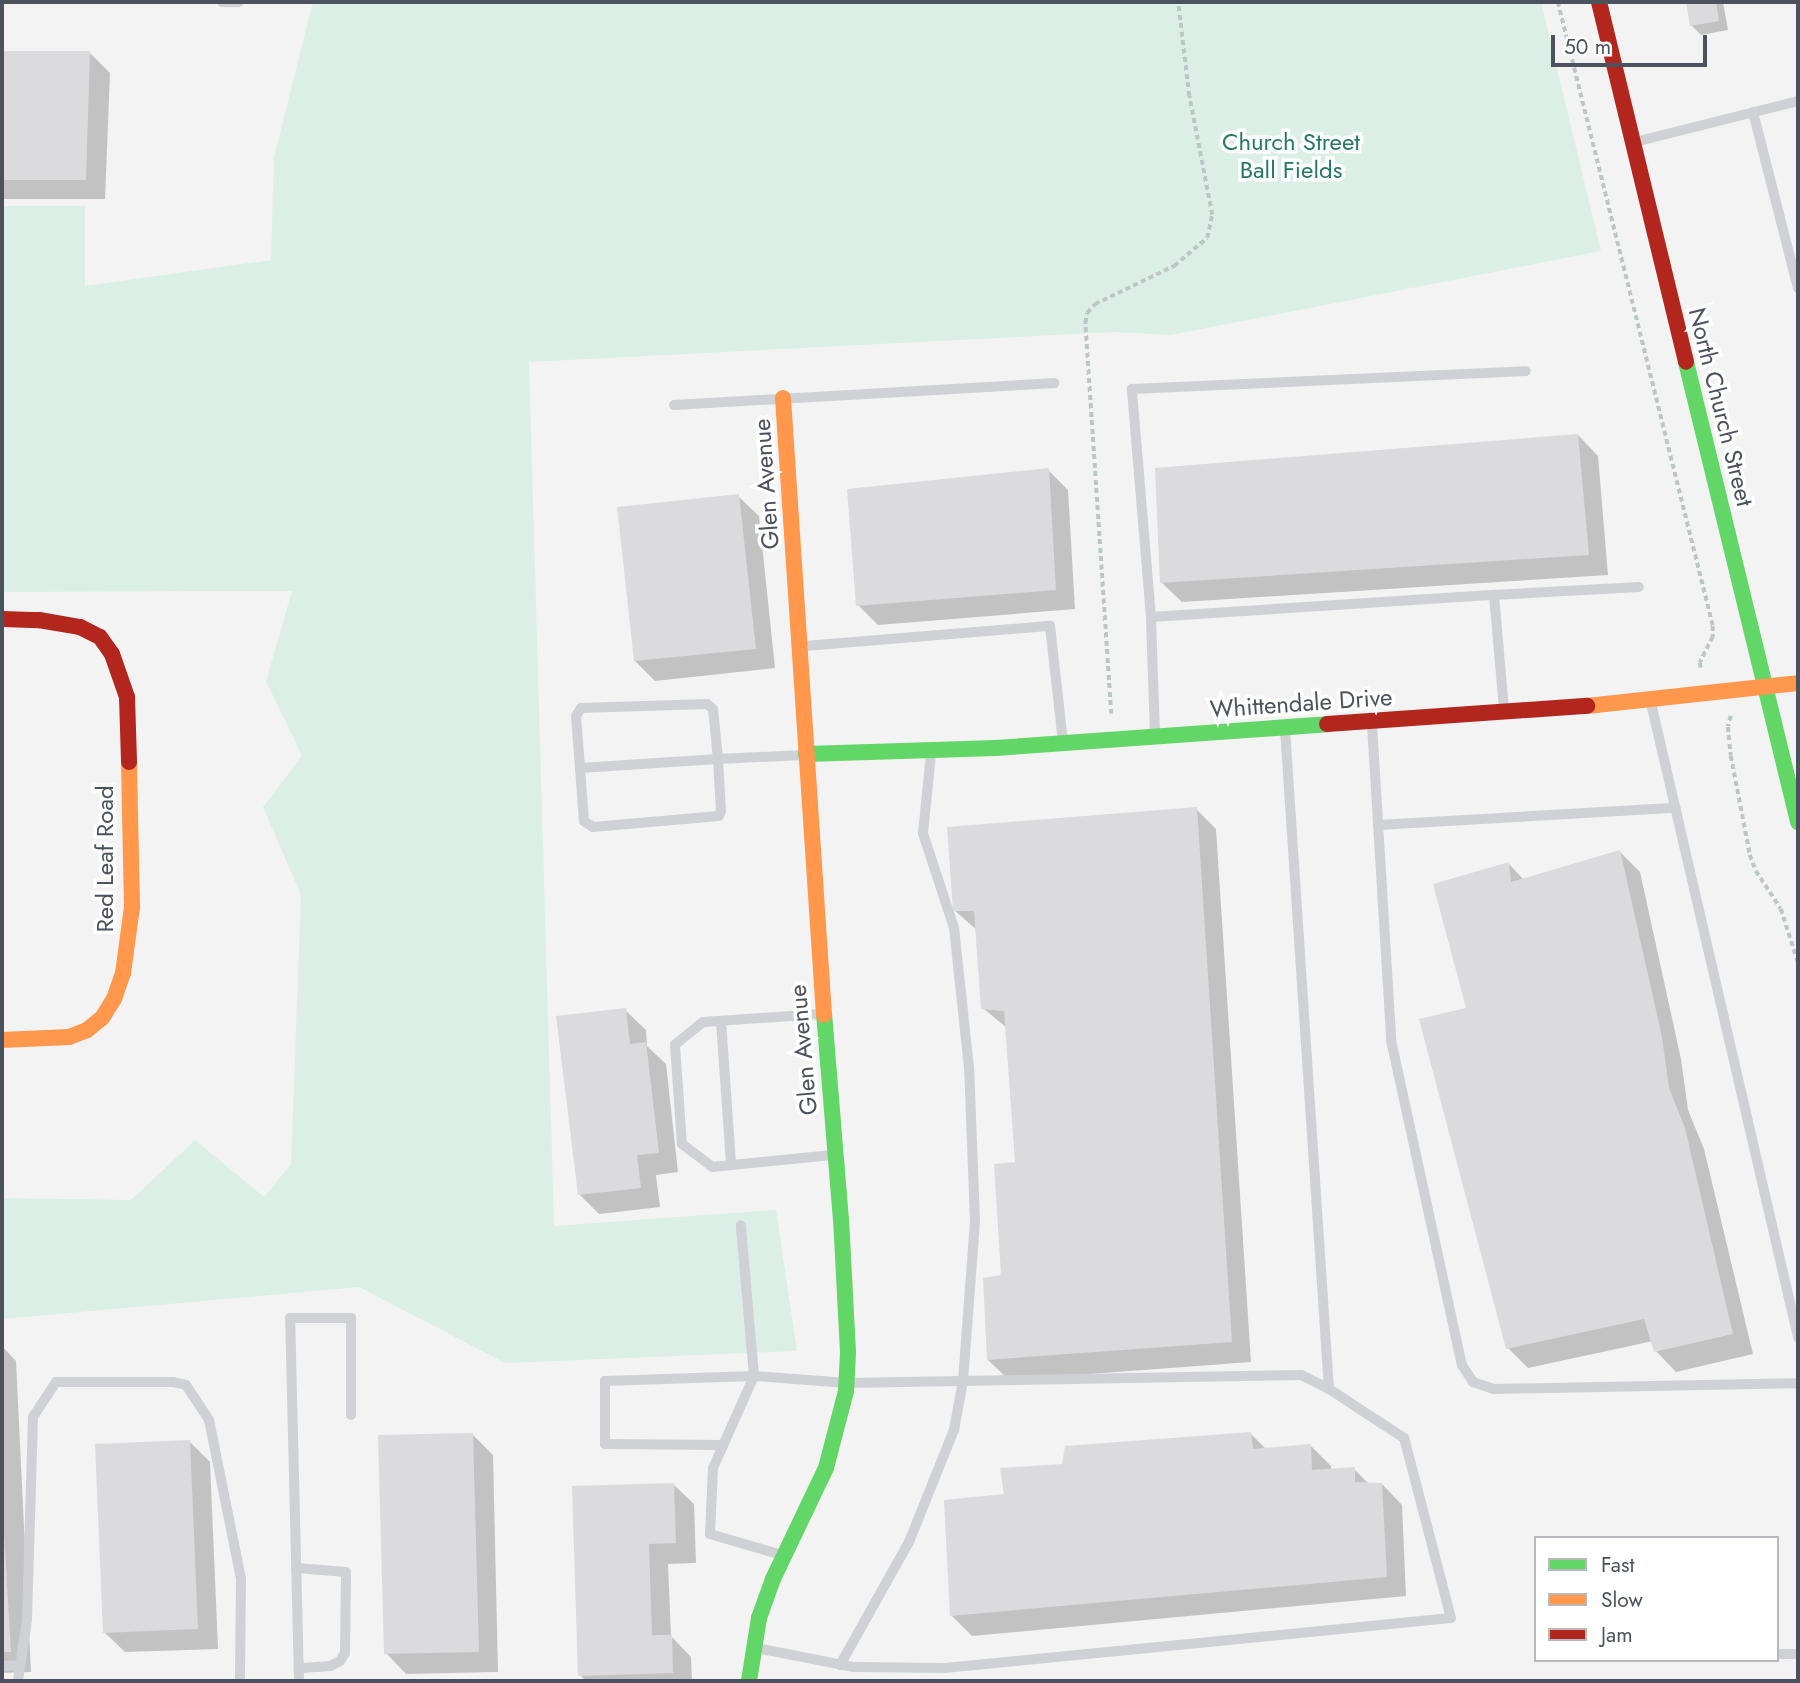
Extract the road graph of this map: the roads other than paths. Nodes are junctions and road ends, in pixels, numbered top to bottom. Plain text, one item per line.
1 (222, 2) edge
2 (239, 2) edge
3 (1599, 2) edge
4 (1798, 101) edge
5 (1753, 112) junction
6 (1633, 143) junction
7 (1798, 288) edge
8 (1526, 371) dead end
9 (1054, 383) dead end
10 (783, 398) junction
11 (674, 405) dead end
12 (1639, 587) dead end
13 (1494, 595) junction
14 (1151, 617) junction
15 (2, 619) edge
16 (801, 646) junction
17 (1798, 683) edge
18 (1765, 688) junction
19 (1650, 700) junction
20 (1504, 711) junction
21 (1371, 721) junction
22 (1284, 727) junction
23 (1156, 737) junction
24 (1063, 743) junction
25 (932, 751) junction
26 (806, 754) junction
27 (718, 759) junction
28 (580, 768) junction
29 (1676, 808) junction
30 (1798, 823) edge
31 (1378, 825) junction
32 (823, 1014) junction
33 (721, 1021) junction
34 (2, 1040) edge
35 (835, 1155) junction
36 (731, 1165) junction
37 (741, 1226) dead end
38 (1798, 1337) edge
39 (754, 1376) junction
40 (963, 1381) junction
41 (846, 1382) junction
42 (1798, 1383) edge
43 (1329, 1389) junction
44 (351, 1415) dead end
45 (723, 1445) junction
46 (784, 1555) junction
47 (296, 1568) junction
48 (753, 1647) junction
49 (1779, 1654) edge
50 (1798, 1654) edge
51 (20, 1665) junction
52 (840, 1665) junction
53 (2, 1666) edge
54 (299, 1668) junction
55 (18, 1681) edge
56 (240, 1681) edge
57 (299, 1681) edge
58 (749, 1681) edge

1 - 2 lane
3 - 6 street, North Church Street
4 - 5 lane
5 - 6 lane
5 - 7 lane
6 - 18 street, North Church Street
8 - 14 lane
9 - 10 lane
10 - 11 lane
10 - 16 street, Glen Avenue
12 - 13 lane
13 - 14 lane
13 - 20 lane
14 - 23 lane
15 - 34 street, Red Leaf Road
16 - 24 lane
16 - 26 street, Glen Avenue
17 - 18 street, Whittendale Drive
18 - 19 street, Whittendale Drive
18 - 30 street, North Church Street
19 - 20 street, Whittendale Drive
19 - 29 lane
20 - 21 street, Whittendale Drive
21 - 22 street, Whittendale Drive
21 - 31 lane
22 - 23 street, Whittendale Drive
22 - 43 lane
23 - 24 street, Whittendale Drive
24 - 25 street, Whittendale Drive
25 - 26 street, Whittendale Drive
25 - 40 lane
26 - 27 lane
26 - 32 street, Glen Avenue
27 - 28 lane
27 - 28 lane
27 - 28 lane
29 - 31 lane
29 - 38 lane
31 - 42 lane
32 - 33 lane
32 - 35 street, Glen Avenue
33 - 36 lane
33 - 36 lane
35 - 36 lane
35 - 41 street, Glen Avenue
37 - 39 lane
39 - 41 lane
39 - 45 lane
39 - 45 lane
40 - 41 lane
40 - 43 lane
40 - 52 lane
41 - 46 street, Glen Avenue
43 - 52 lane
44 - 47 lane
45 - 46 lane
46 - 48 street, Glen Avenue
47 - 54 lane
47 - 54 lane
48 - 52 lane
48 - 58 street, Glen Avenue
49 - 50 lane
51 - 53 lane
51 - 55 lane
51 - 56 lane
54 - 57 lane

